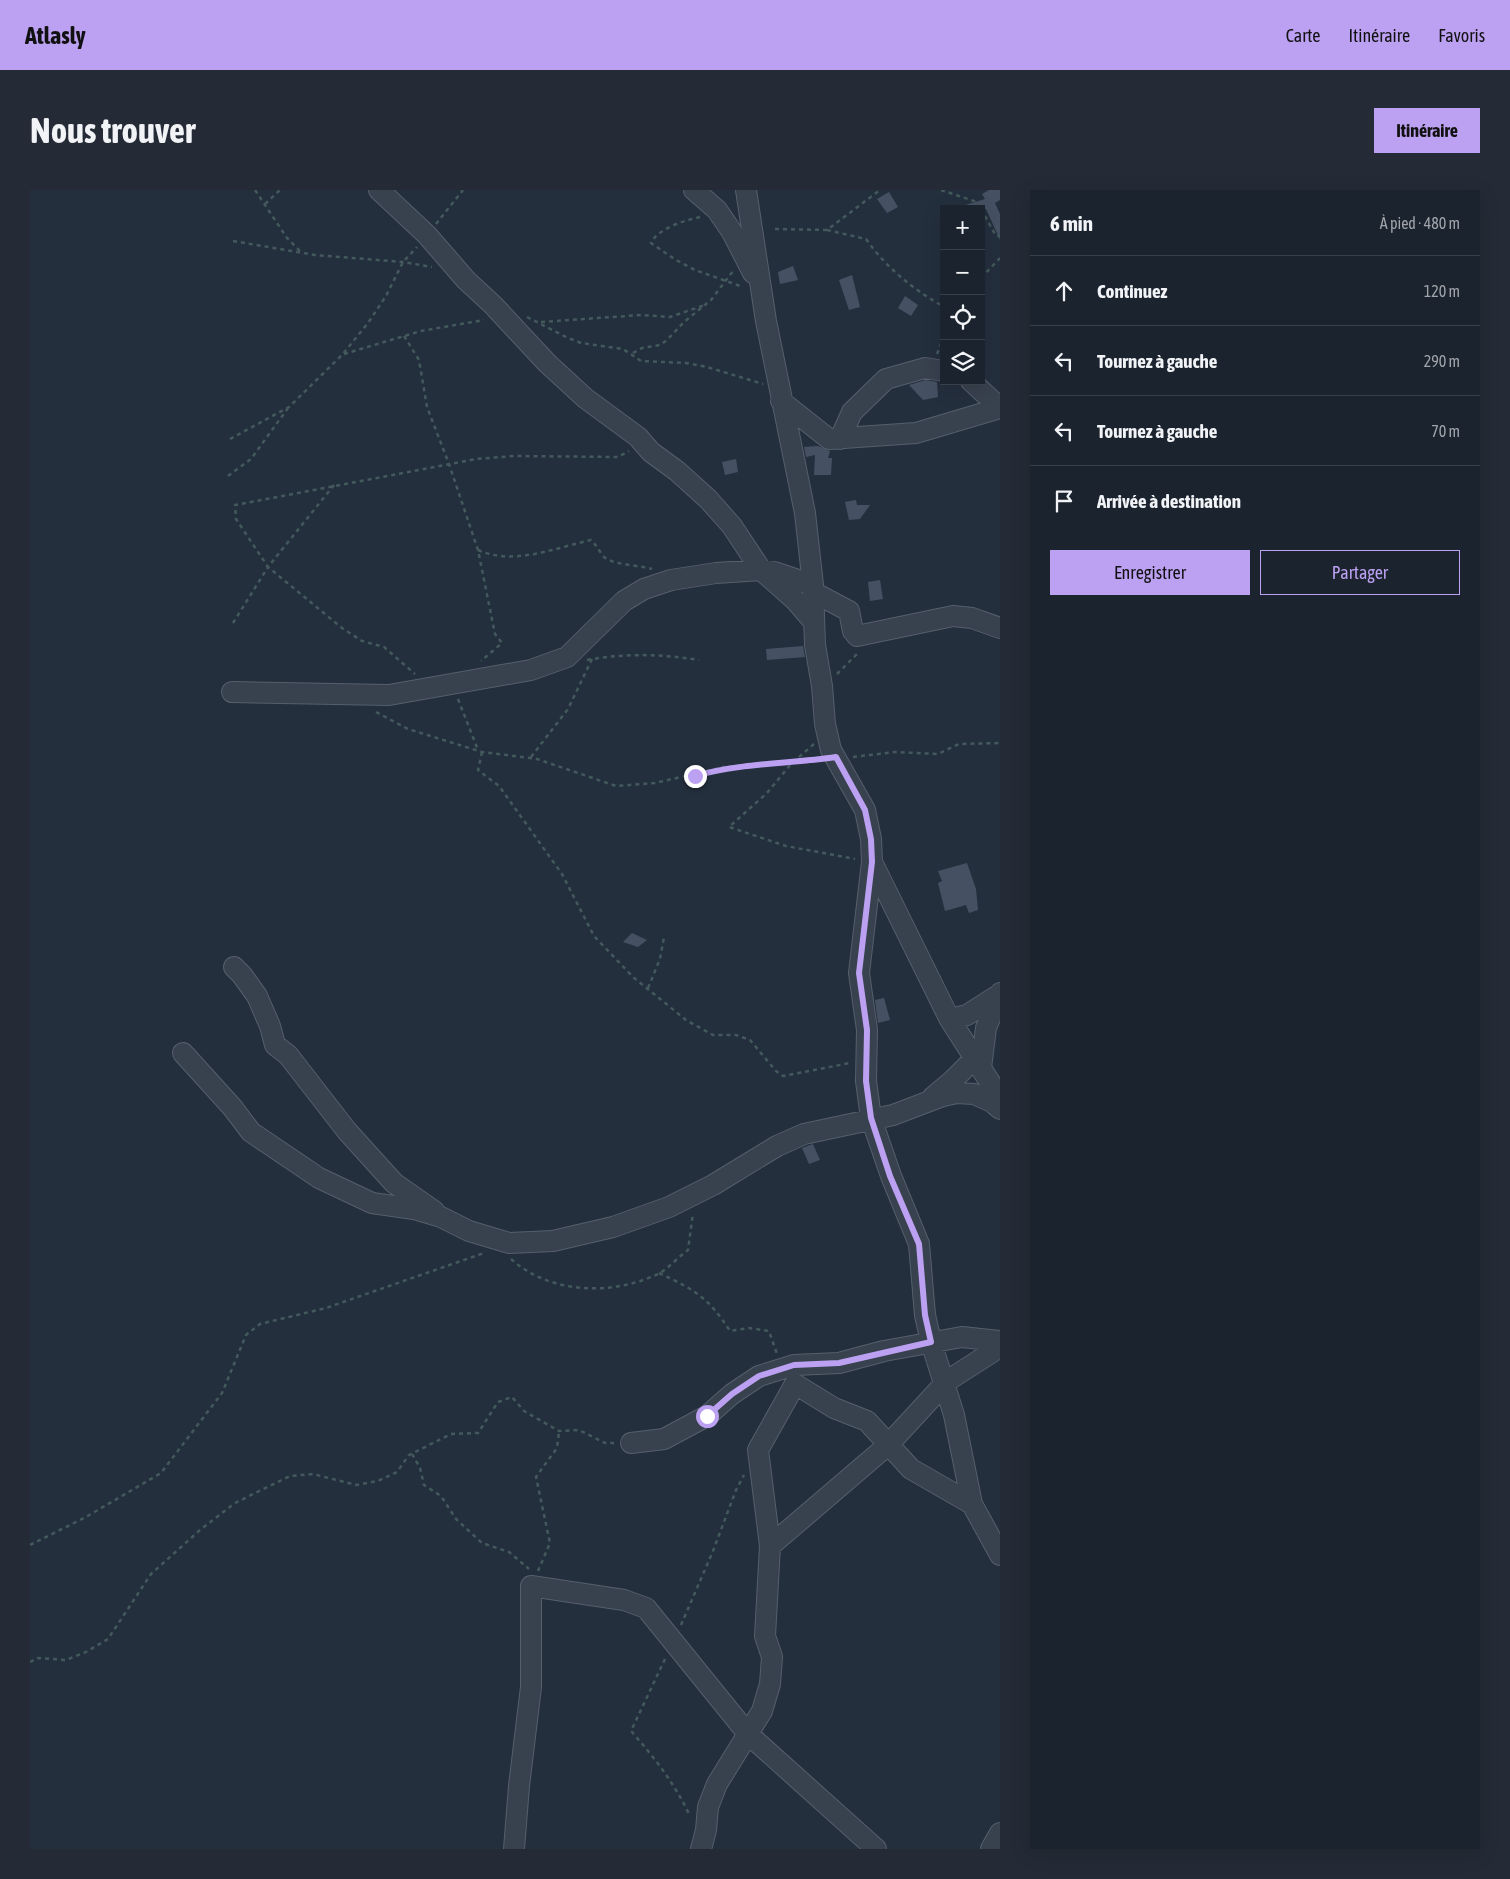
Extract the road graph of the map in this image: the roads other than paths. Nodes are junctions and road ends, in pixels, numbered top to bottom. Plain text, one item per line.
1 (380, 190) edge
2 (694, 190) edge
3 (746, 190) edge
4 (761, 292) junction
5 (940, 370) edge
6 (975, 385) edge
7 (781, 397) junction
8 (840, 438) junction
9 (760, 570) junction
10 (813, 589) junction
11 (814, 622) junction
12 (1000, 628) edge
13 (232, 692) dead end
14 (872, 862) junction
15 (234, 967) dead end
16 (999, 998) edge
17 (950, 1019) junction
18 (183, 1053) dead end
19 (978, 1063) junction
20 (1000, 1098) edge
21 (925, 1103) junction
22 (1000, 1108) edge
23 (871, 1118) junction
24 (441, 1217) junction
25 (1000, 1340) edge
26 (931, 1342) junction
27 (1000, 1347) edge
28 (784, 1375) junction
29 (943, 1386) junction
30 (631, 1443) road end
31 (888, 1445) junction
32 (972, 1504) junction
33 (770, 1546) junction
34 (1000, 1555) edge
35 (748, 1734) junction
36 (1000, 1833) edge
37 (514, 1849) edge
38 (701, 1849) edge
39 (876, 1849) edge
40 (992, 1849) edge

1 - 9 street
2 - 4 street
3 - 4 street
4 - 7 street
5 - 8 street
6 - 8 street
7 - 8 street
7 - 10 street
9 - 10 street
9 - 11 street
9 - 13 street
10 - 11 street
10 - 12 street
11 - 14 street
14 - 17 street
14 - 23 street
15 - 24 street
16 - 17 street
16 - 19 street
17 - 19 street
18 - 24 street
19 - 20 street
19 - 21 street
21 - 22 street
21 - 23 street
23 - 24 street
23 - 26 street
25 - 26 street
26 - 28 street
26 - 29 street
27 - 29 street
28 - 30 street
28 - 31 street
28 - 33 street
29 - 31 street
29 - 32 street
31 - 32 street
31 - 33 street
32 - 34 street
33 - 35 street
35 - 37 street
35 - 38 street
35 - 39 street
36 - 40 street

